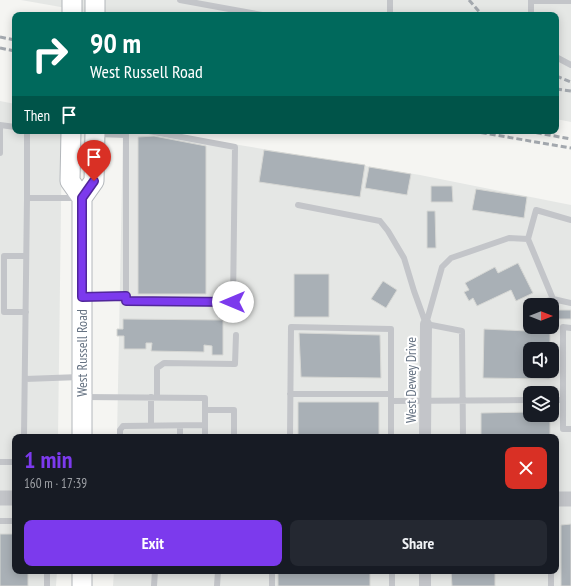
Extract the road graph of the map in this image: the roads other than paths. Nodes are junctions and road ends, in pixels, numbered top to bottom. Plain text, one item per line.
1 (72, 0) edge
2 (95, 0) edge
3 (180, 0) edge
4 (390, 0) edge
5 (531, 0) edge
6 (571, 0) edge
7 (72, 12) edge
8 (95, 12) edge
9 (246, 12) edge
10 (390, 12) edge
11 (531, 12) edge
12 (559, 59) edge
13 (571, 65) edge
14 (0, 125) edge
15 (12, 127) edge
16 (27, 134) edge
17 (71, 134) edge
18 (95, 134) edge
19 (127, 134) edge
20 (166, 134) edge
21 (0, 153) edge
22 (27, 198) junction
23 (82, 198) junction
24 (298, 205) dead end
25 (571, 220) edge
26 (528, 239) junction
27 (26, 256) junction
28 (126, 296) junction
29 (82, 297) junction
30 (553, 298) edge
31 (559, 300) edge
32 (571, 303) edge
33 (26, 312) junction
34 (426, 324) junction
35 (571, 328) edge
36 (236, 335) dead end
37 (82, 377) junction
38 (25, 379) junction
39 (290, 394) junction
40 (82, 397) junction
41 (154, 397) junction
42 (391, 397) junction
43 (426, 400) junction
44 (463, 400) junction
45 (523, 400) edge
46 (562, 400) joint
47 (205, 410) junction
48 (151, 425) junction
49 (205, 425) junction
50 (180, 426) junction
51 (571, 429) edge
52 (24, 434) edge
53 (82, 434) edge
54 (120, 434) edge
55 (180, 434) edge
56 (205, 434) edge
57 (234, 434) edge
58 (290, 434) edge
59 (391, 434) edge
60 (426, 434) edge
61 (463, 434) edge
62 (0, 462) edge
63 (12, 462) edge
64 (0, 498) edge
65 (12, 498) edge
66 (559, 499) edge
67 (571, 499) edge
68 (0, 521) edge
69 (12, 521) edge
70 (47, 574) edge
71 (82, 574) edge
72 (155, 574) edge
73 (218, 574) edge
74 (272, 574) edge
75 (392, 574) edge
76 (425, 574) edge
77 (551, 574) edge
78 (47, 586) edge
79 (82, 586) edge
80 (154, 586) edge
81 (217, 586) edge
82 (272, 586) edge
83 (392, 586) edge
84 (425, 586) edge
85 (551, 586) edge

1 - 7 main road
2 - 8 main road
3 - 9 lane
4 - 10 lane
5 - 6 lane
5 - 11 lane
12 - 13 lane
14 - 15 lane
14 - 21 lane
16 - 22 lane
17 - 23 main road
18 - 23 main road
19 - 28 lane
20 - 28 lane
22 - 23 lane
22 - 27 lane
23 - 29 main road, West Russell Road
24 - 34 lane
25 - 26 lane
26 - 30 lane
26 - 34 lane
27 - 33 lane
27 - 33 lane
28 - 29 lane
29 - 37 main road, West Russell Road
31 - 32 lane
33 - 38 lane
34 - 43 street, West Dewey Drive
34 - 44 lane
35 - 46 lane
36 - 41 lane
37 - 38 lane
37 - 40 main road, West Russell Road
38 - 52 lane
39 - 42 lane
39 - 42 lane
39 - 58 lane
40 - 41 lane
40 - 53 main road, West Russell Road
41 - 47 lane
41 - 48 lane
42 - 43 lane
42 - 59 lane
43 - 44 lane
43 - 60 street, West Dewey Drive
44 - 45 lane
44 - 61 lane
46 - 51 lane
47 - 49 lane
47 - 57 lane
48 - 50 lane
48 - 54 lane
49 - 50 lane
49 - 56 lane
50 - 55 lane
62 - 63 lane
64 - 65 street
66 - 67 street
68 - 69 lane
70 - 78 lane
71 - 79 main road
72 - 80 lane
73 - 81 lane
74 - 82 lane
75 - 83 lane
76 - 84 street
77 - 85 lane

